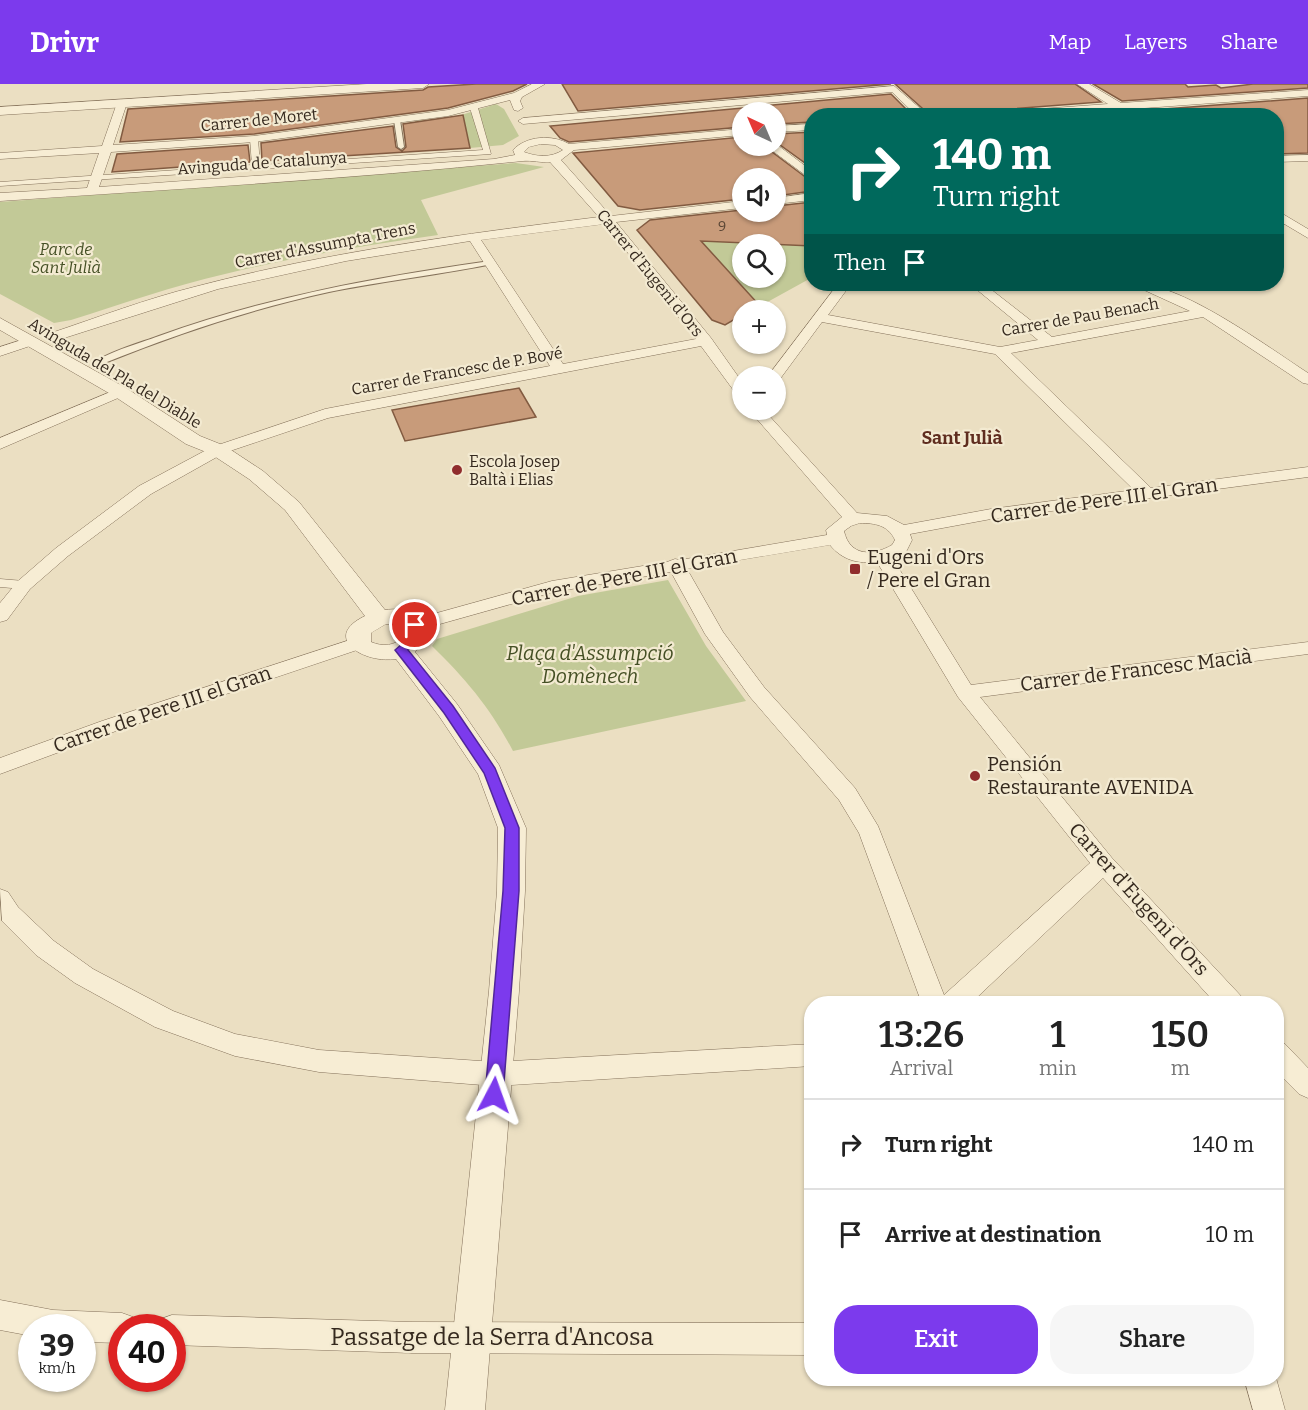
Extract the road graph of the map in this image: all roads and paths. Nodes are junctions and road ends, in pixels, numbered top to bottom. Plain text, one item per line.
1 (423, 84) edge
2 (540, 84) edge
3 (1082, 84) edge
4 (891, 87) edge
5 (1308, 93) edge
6 (518, 95) junction
7 (122, 103) junction
8 (719, 105) junction
9 (1117, 105) junction
10 (474, 108) junction
11 (915, 108) edge
12 (1081, 108) edge
13 (1121, 108) edge
14 (0, 111) edge
15 (732, 116) edge
16 (397, 120) junction
17 (523, 121) junction
18 (804, 127) edge
19 (786, 128) edge
20 (732, 133) edge
21 (254, 139) junction
22 (533, 142) junction
23 (401, 147) joint
24 (568, 147) junction
25 (105, 151) junction
26 (0, 156) edge
27 (784, 156) edge
28 (526, 157) junction
29 (404, 158) junction
30 (552, 158) junction
31 (1308, 158) edge
32 (1284, 159) edge
33 (256, 167) junction
34 (804, 171) edge
35 (96, 178) junction
36 (0, 184) edge
37 (92, 190) junction
38 (0, 197) edge
39 (804, 197) edge
40 (786, 200) edge
41 (732, 205) edge
42 (1284, 218) edge
43 (608, 220) junction
44 (1290, 222) junction
45 (1284, 223) edge
46 (1308, 234) edge
47 (474, 238) junction
48 (490, 263) junction
49 (839, 291) edge
50 (985, 291) edge
51 (1155, 291) edge
52 (0, 306) edge
53 (1205, 312) junction
54 (821, 318) junction
55 (0, 322) edge
56 (56, 336) junction
57 (31, 341) junction
58 (706, 341) junction
59 (1050, 342) junction
60 (1000, 351) junction
61 (0, 352) edge
62 (99, 362) junction
63 (783, 366) edge
64 (560, 370) junction
65 (732, 378) edge
66 (1308, 380) edge
67 (120, 392) junction
68 (765, 420) edge
69 (0, 444) edge
70 (218, 450) junction
71 (1308, 472) edge
72 (1148, 494) junction
73 (853, 519) junction
74 (900, 531) junction
75 (835, 539) junction
76 (883, 557) junction
77 (675, 564) junction
78 (0, 583) edge
79 (24, 585) junction
80 (0, 616) edge
81 (379, 618) junction
82 (415, 625) junction
83 (359, 643) junction
84 (1308, 648) edge
85 (401, 650) junction
86 (965, 692) junction
87 (0, 766) edge
88 (1104, 864) junction
89 (0, 898) edge
90 (932, 996) edge
91 (965, 996) edge
92 (1225, 996) edge
93 (804, 1055) edge
94 (1284, 1060) edge
95 (495, 1074) junction
96 (1308, 1086) edge
97 (0, 1315) edge
98 (108, 1327) edge
99 (186, 1331) edge
100 (473, 1339) junction
101 (804, 1339) edge
102 (1262, 1386) edge
103 (465, 1410) edge
104 (1269, 1410) edge

1 - 7 street
2 - 6 street, Carrer de Moret
3 - 9 street
4 - 8 street
4 - 11 street
5 - 9 street
6 - 10 street, Carrer de Moret
6 - 17 street
7 - 14 street
7 - 25 street
8 - 15 street
8 - 17 street
9 - 12 street
9 - 13 street
10 - 16 street, Carrer de Moret
10 - 29 street
16 - 21 street, Carrer de Moret
16 - 23 lane
17 - 22 street
18 - 19 street
20 - 24 street
21 - 25 street, Carrer de Moret
21 - 33 street
22 - 24 street
22 - 28 street
23 - 29 street
24 - 30 street
25 - 26 street, Carrer de Moret
25 - 35 street
27 - 34 street
28 - 30 street, Avinguda de Catalunya
28 - 37 street, Avinguda de Catalunya
29 - 33 street
30 - 43 street, Carrer d'Eugeni d'Ors
31 - 32 street
33 - 35 street
35 - 36 street
35 - 37 street
37 - 38 street, Avinguda de Catalunya
39 - 40 street
41 - 43 street, Carrer d'Assumpta Trens
42 - 44 street
43 - 47 street, Carrer d'Assumpta Trens
43 - 58 street, Carrer d'Eugeni d'Ors
44 - 45 street
44 - 46 street
47 - 48 street
47 - 56 street, Carrer d'Assumpta Trens
48 - 62 lane
48 - 64 street
49 - 54 street
50 - 59 street
51 - 53 street
52 - 56 street, Avinguda del Pla del Diable
53 - 59 street, Carrer de Pau Benach
53 - 66 street
54 - 60 street, Carrer de Pau Benach
54 - 63 street
55 - 57 street, Avinguda del Pla del Diable
56 - 62 street, Avinguda del Pla del Diable
57 - 61 street
57 - 67 street, Avinguda del Pla del Diable
58 - 64 street, Carrer de Francesc de P. Bové
58 - 65 street, Carrer d'Eugeni d'Ors
59 - 60 street, Carrer de Pau Benach
60 - 72 street
62 - 70 street, Avinguda del Pla del Diable
64 - 70 street, Carrer de Francesc de P. Bové
67 - 69 street
67 - 70 street, Avinguda del Pla del Diable
68 - 73 street
70 - 79 street, Carrer de Francesc de P. Bové
70 - 81 street, Avinguda del Pla del Diable
71 - 72 street, Carrer de Pere III el Gran
72 - 74 street, Carrer de Pere III el Gran
73 - 74 street
73 - 75 street
74 - 76 street
75 - 76 street
75 - 77 street, Carrer de Pere III el Gran
76 - 86 street, Carrer d'Eugeni d'Ors
77 - 82 street, Carrer de Pere III el Gran
77 - 90 street
78 - 79 street
79 - 80 street, Carrer de Francesc de P. Bové
81 - 82 street
81 - 83 street
82 - 85 street
83 - 85 street
83 - 87 street, Carrer de Pere III el Gran
84 - 86 street, Carrer de Francesc Macià
85 - 95 street
86 - 88 street, Carrer d'Eugeni d'Ors
88 - 91 street
88 - 92 street, Carrer d'Eugeni d'Ors
89 - 95 street
93 - 95 street
94 - 96 street
95 - 100 street
97 - 98 street
99 - 100 street, Passatge de la Serra d'Ancosa
100 - 101 street, Passatge de la Serra d'Ancosa
100 - 103 street
102 - 104 street

